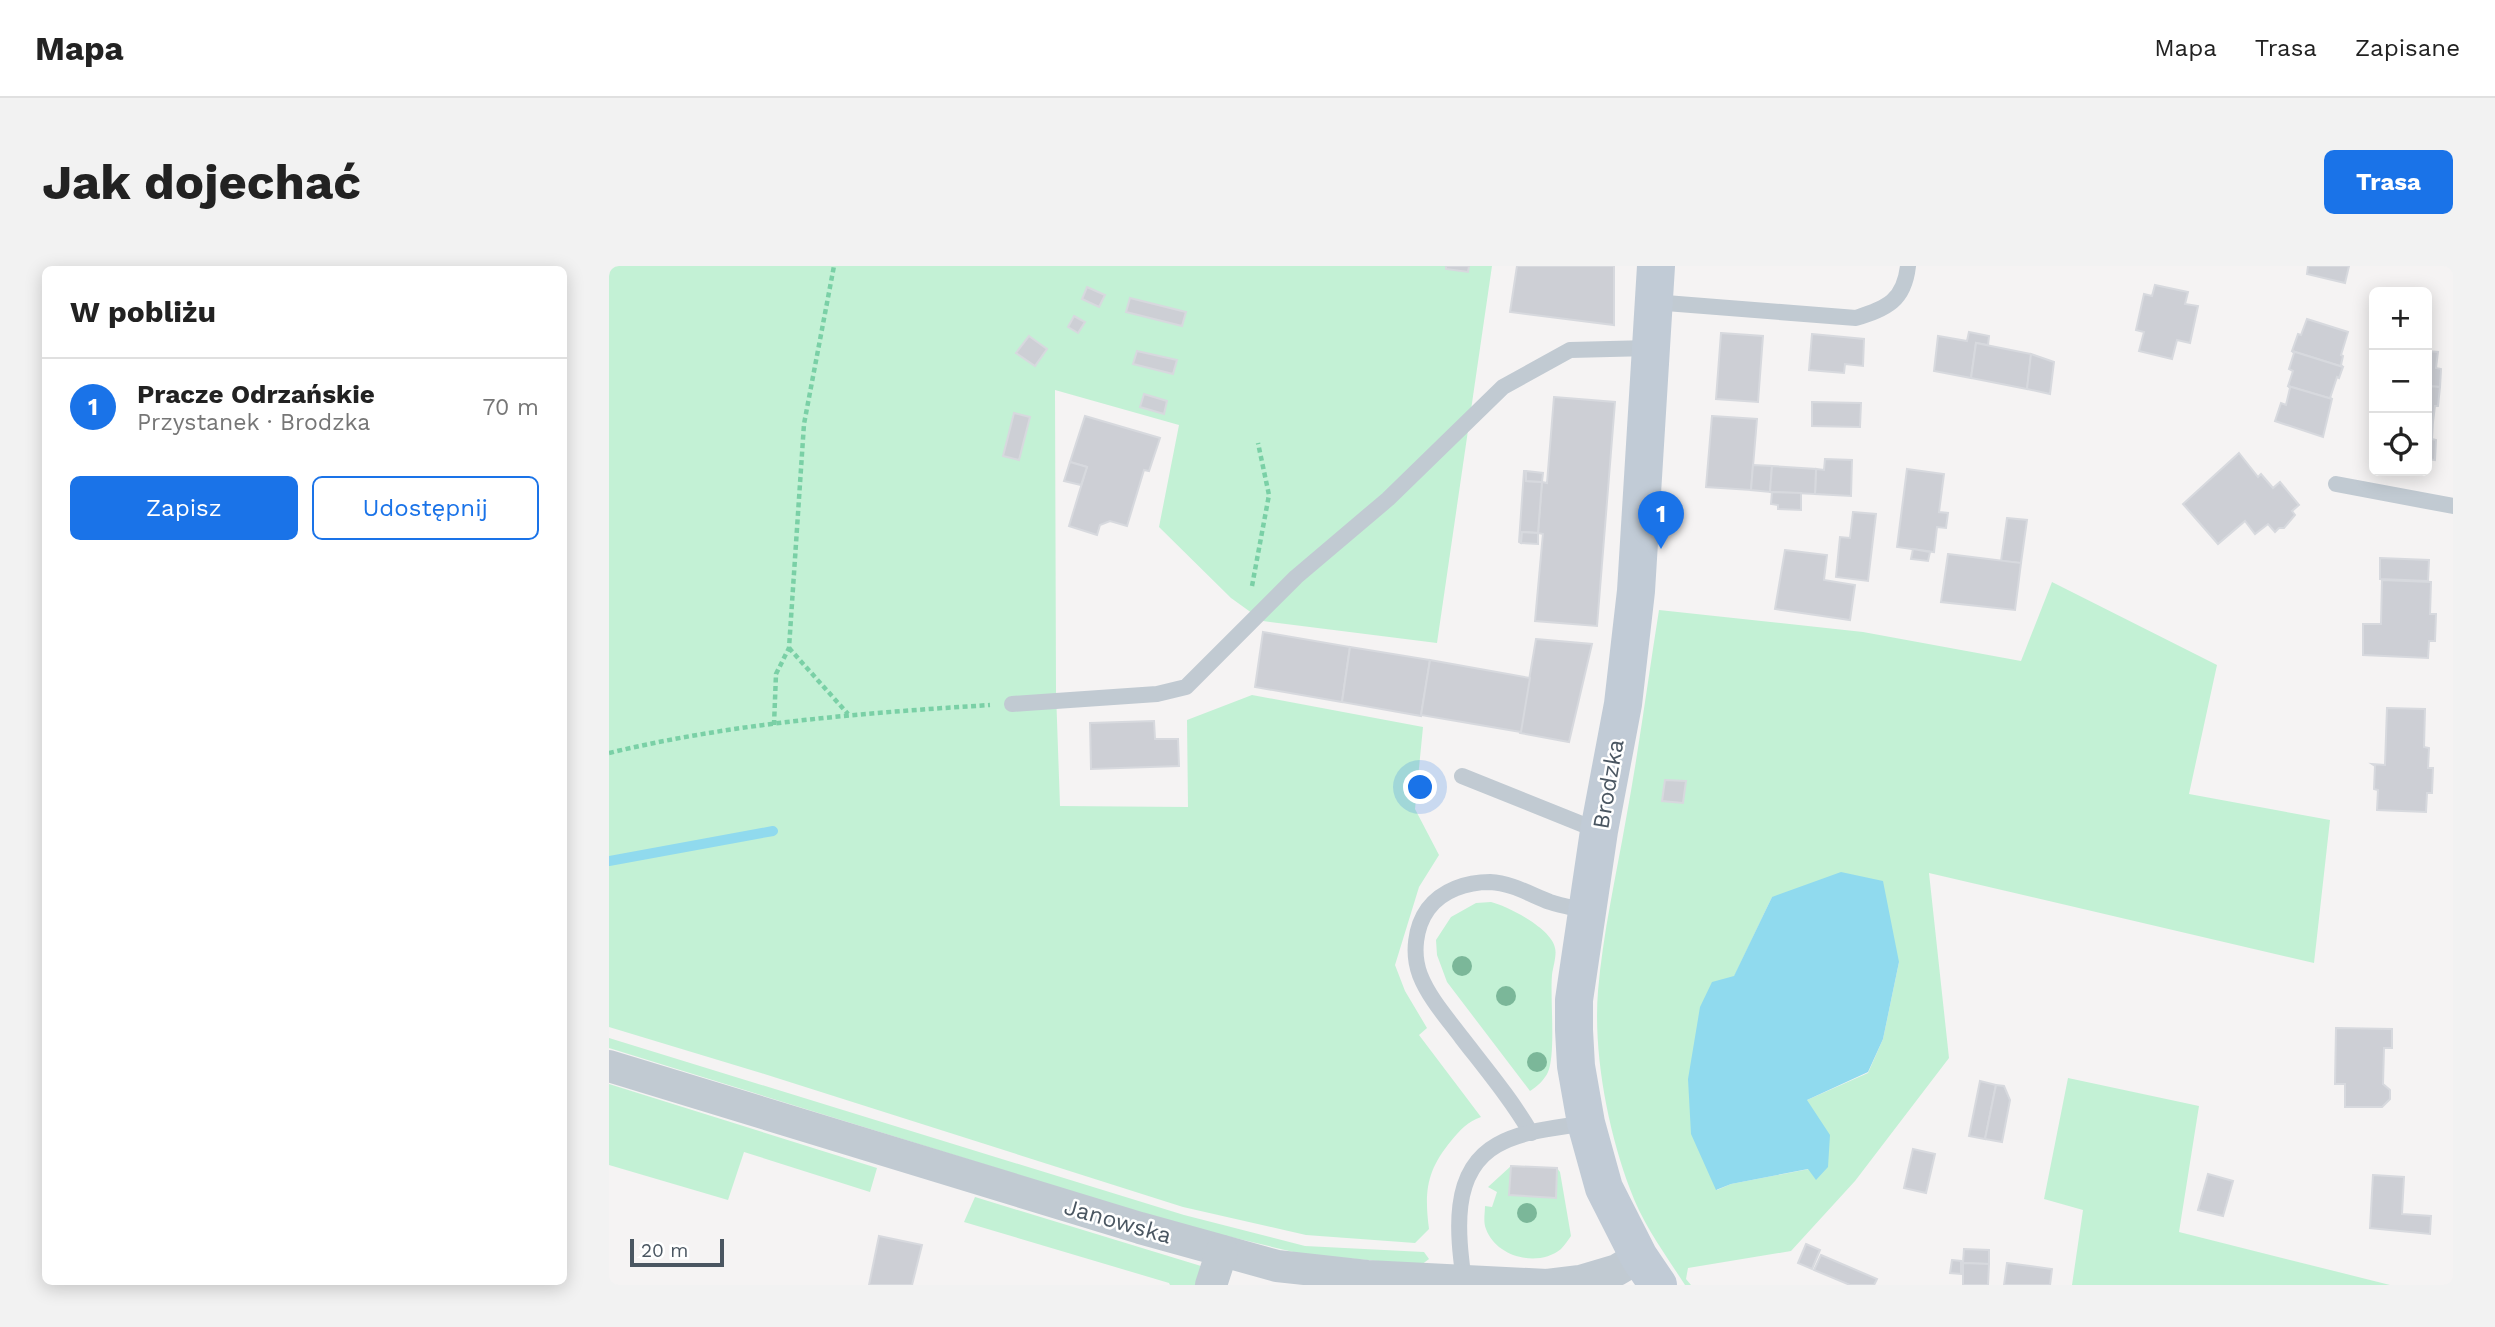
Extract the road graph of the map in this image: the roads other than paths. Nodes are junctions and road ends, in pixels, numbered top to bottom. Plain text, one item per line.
1 (1908, 266) edge
2 (1655, 284) edge
3 (1650, 348) junction
4 (2336, 484) dead end
5 (2453, 506) edge
6 (1011, 704) road end
7 (1462, 776) dead end
8 (1599, 831) junction
9 (1587, 911) junction
10 (609, 1066) edge
11 (1586, 1123) junction
12 (1531, 1133) junction
13 (1222, 1251) junction
14 (1648, 1271) edge
15 (1464, 1282) junction
16 (1211, 1285) edge

1 - 2 lane
2 - 3 street, Brodzka
3 - 6 lane
3 - 8 street, Brodzka
4 - 5 lane
7 - 8 lane
8 - 9 street, Brodzka
9 - 11 street, Brodzka
9 - 12 lane
10 - 13 street, Janowska
11 - 12 lane
11 - 14 street, Brodzka
12 - 15 lane
13 - 15 street, Janowska
13 - 16 street
14 - 15 street, Janowska

